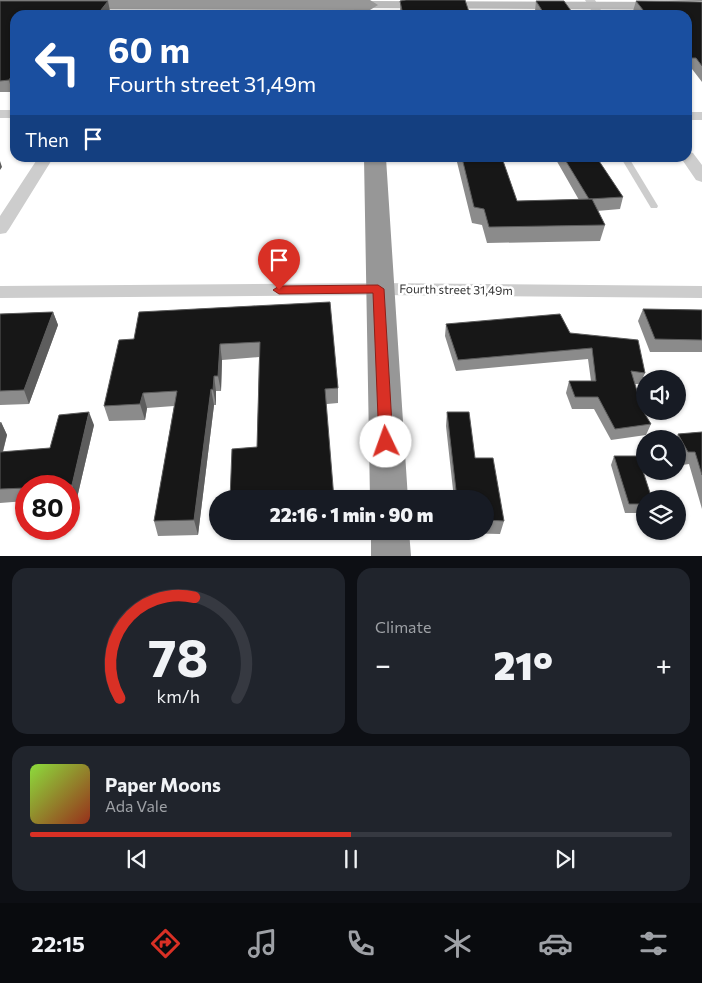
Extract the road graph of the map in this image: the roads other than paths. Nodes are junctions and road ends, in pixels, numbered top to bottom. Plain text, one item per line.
1 (222, 0) edge
2 (273, 0) edge
3 (0, 4) edge
4 (371, 6) edge
5 (702, 6) edge
6 (594, 7) edge
7 (42, 162) edge
8 (375, 162) edge
9 (627, 162) edge
10 (692, 162) edge
11 (702, 177) edge
12 (654, 206) dead end
13 (0, 229) edge
14 (378, 289) junction
15 (0, 292) edge
16 (702, 292) edge
17 (389, 490) edge
18 (391, 540) edge
19 (392, 556) edge

1 - 2 highway
3 - 4 highway
4 - 6 main road
5 - 6 main road
7 - 13 street
8 - 14 highway
9 - 12 lane
10 - 11 street
14 - 15 street, Fourth street 31,49m
14 - 16 street, Fourth street 31,49m
14 - 17 highway
18 - 19 highway

